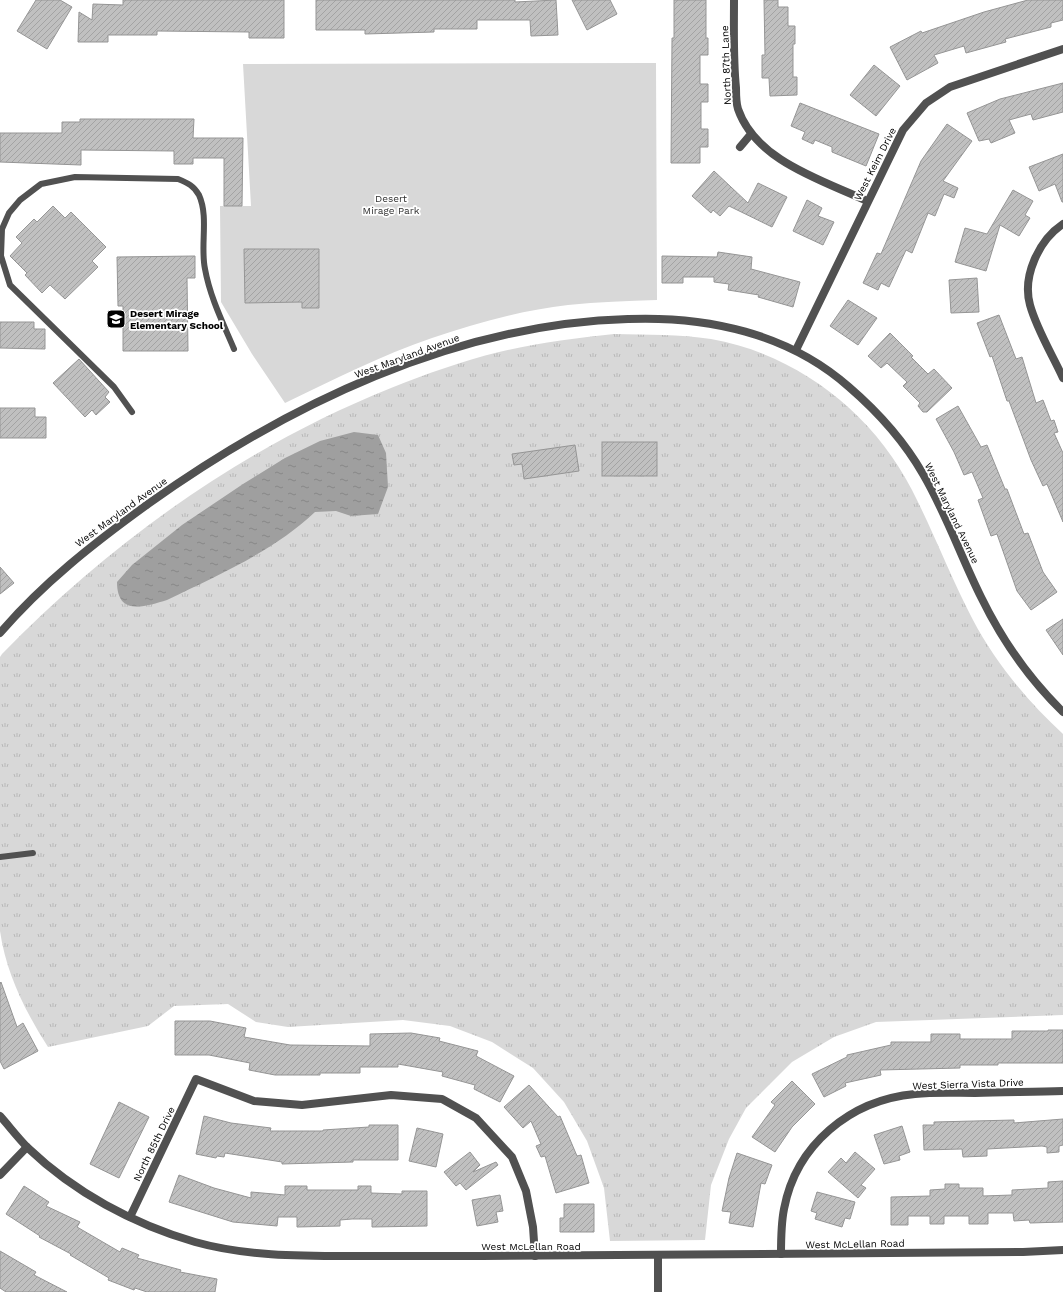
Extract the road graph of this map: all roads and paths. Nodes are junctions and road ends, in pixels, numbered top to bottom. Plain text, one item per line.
1 (734, 0) edge
2 (1063, 49) edge
3 (751, 134) junction
4 (740, 147) dead end
5 (867, 201) junction
6 (1063, 224) edge
7 (234, 349) dead end
8 (796, 350) junction
9 (1063, 378) edge
10 (132, 412) dead end
11 (0, 633) edge
12 (1063, 712) edge
13 (33, 853) dead end
14 (0, 857) edge
15 (1063, 1091) edge
16 (0, 1116) edge
17 (27, 1147) junction
18 (0, 1175) edge
19 (130, 1217) junction
20 (1063, 1250) edge
21 (781, 1254) junction
22 (658, 1255) junction
23 (535, 1256) junction
24 (658, 1292) edge

1 - 3 street, North 87th Lane
2 - 5 street, West Keim Drive
3 - 4 street
3 - 5 street, North 87th Lane
5 - 8 street, West Keim Drive
6 - 9 street
7 - 10 lane
8 - 11 street, West Maryland Avenue
8 - 12 street, West Maryland Avenue
13 - 14 lane
15 - 21 street, West Sierra Vista Drive
16 - 17 street, West McLellan Road
17 - 18 street
17 - 19 street, West McLellan Road
19 - 23 street, West McLellan Road
19 - 23 street, North 85th Drive
20 - 21 street, West McLellan Road
21 - 22 street, West McLellan Road
22 - 23 street, West McLellan Road
22 - 24 street

